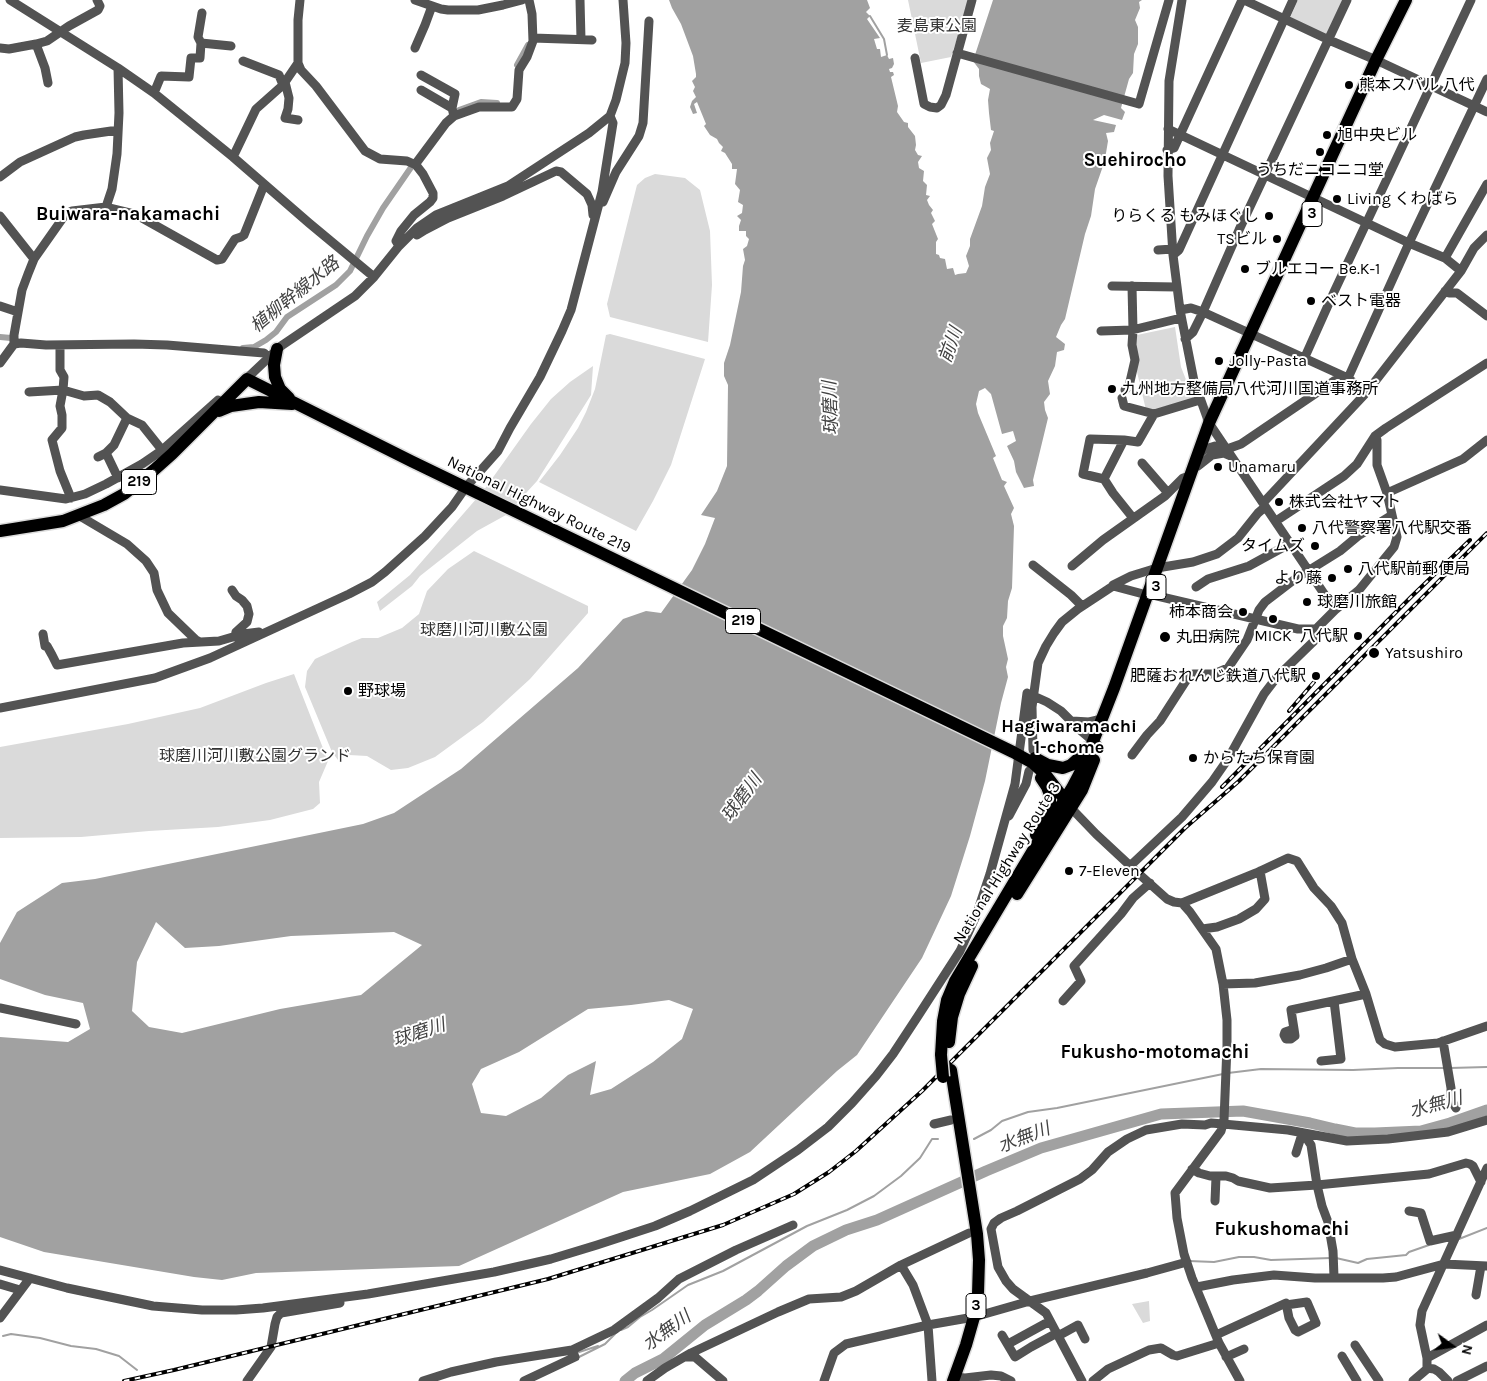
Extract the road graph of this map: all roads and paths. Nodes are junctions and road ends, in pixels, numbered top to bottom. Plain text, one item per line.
1 (10, 0) edge
2 (300, 0) edge
3 (415, 0) edge
4 (522, 0) edge
5 (529, 0) edge
6 (580, 0) edge
7 (623, 0) edge
8 (972, 0) edge
9 (1169, 0) edge
10 (1182, 0) edge
11 (1243, 0) edge
12 (1293, 0) edge
13 (1347, 0) edge
14 (1471, 0) edge
15 (100, 1) edge
16 (1409, 1) edge
17 (432, 6) junction
18 (202, 13) dead end
19 (1284, 18) junction
20 (649, 21) dead end
21 (62, 32) junction
22 (533, 38) junction
23 (580, 39) junction
24 (592, 40) dead end
25 (1329, 40) junction
26 (201, 43) junction
27 (36, 44) junction
28 (231, 46) dead end
29 (0, 48) edge
30 (415, 48) dead end
31 (956, 53) junction
32 (915, 58) dead end
33 (243, 61) dead end
34 (1380, 61) junction
35 (298, 63) junction
36 (118, 68) junction
37 (421, 75) dead end
38 (1487, 79) edge
39 (48, 83) dead end
40 (284, 84) junction
41 (1430, 86) junction
42 (421, 90) dead end
43 (154, 94) junction
44 (1474, 106) junction
45 (453, 112) junction
46 (1487, 112) edge
47 (610, 116) junction
48 (298, 120) dead end
49 (118, 130) junction
50 (1168, 130) junction
51 (1179, 134) junction
52 (1167, 150) junction
53 (1223, 155) junction
54 (233, 157) junction
55 (416, 165) junction
56 (1266, 175) junction
57 (0, 177) edge
58 (1487, 184) edge
59 (264, 185) junction
60 (1316, 199) junction
61 (106, 207) junction
62 (594, 220) junction
63 (2, 221) edge
64 (1367, 223) junction
65 (1487, 235) edge
66 (1409, 243) junction
67 (399, 246) junction
68 (1158, 250) dead end
69 (1173, 252) junction
70 (1445, 258) junction
71 (34, 259) junction
72 (389, 259) junction
73 (1461, 271) junction
74 (374, 277) junction
75 (1112, 286) dead end
76 (1132, 286) junction
77 (1177, 287) junction
78 (1445, 291) junction
79 (0, 306) edge
80 (18, 312) junction
81 (1203, 312) junction
82 (1180, 314) junction
83 (1487, 316) edge
84 (1134, 330) junction
85 (1101, 331) dead end
86 (1253, 335) junction
87 (1185, 338) junction
88 (14, 344) junction
89 (60, 345) junction
90 (272, 353) junction
91 (1304, 359) junction
92 (0, 363) edge
93 (1487, 363) edge
94 (1348, 378) junction
95 (247, 379) junction
96 (63, 390) junction
97 (29, 392) dead end
98 (1366, 392) junction
99 (1200, 400) junction
100 (297, 404) junction
101 (213, 414) junction
102 (1154, 414) junction
103 (128, 418) junction
104 (1211, 426) junction
105 (1375, 436) junction
106 (1124, 440) junction
107 (1487, 440) edge
108 (162, 450) junction
109 (1229, 452) junction
110 (1200, 456) junction
111 (1142, 463) dead end
112 (1190, 476) junction
113 (118, 478) junction
114 (1104, 479) junction
115 (465, 487) junction
116 (0, 490) edge
117 (1168, 493) junction
118 (1386, 493) junction
119 (71, 498) junction
120 (1264, 505) junction
121 (78, 515) junction
122 (1392, 515) junction
123 (1133, 518) junction
124 (1276, 521) junction
125 (0, 531) edge
126 (1291, 543) junction
127 (1033, 565) dead end
128 (1072, 566) dead end
129 (1160, 567) junction
130 (1309, 570) junction
131 (1113, 586) junction
132 (1196, 586) dead end
133 (232, 590) dead end
134 (1150, 595) junction
135 (1082, 606) junction
136 (1335, 610) junction
137 (1255, 620) junction
138 (1316, 629) junction
139 (269, 631) junction
140 (43, 634) dead end
141 (235, 637) junction
142 (200, 642) junction
143 (1030, 695) junction
144 (0, 708) edge
145 (1102, 719) junction
146 (1072, 721) junction
147 (1096, 743) junction
148 (1017, 754) junction
149 (1132, 755) dead end
150 (1032, 761) junction
151 (1068, 804) junction
152 (1004, 825) junction
153 (1026, 864) junction
154 (1130, 866) junction
155 (1260, 871) junction
156 (1150, 883) junction
157 (1182, 902) junction
158 (1202, 930) junction
159 (964, 954) junction
160 (1352, 959) junction
161 (1223, 984) junction
162 (1366, 994) junction
163 (1063, 1001) dead end
164 (1334, 1001) junction
165 (0, 1008) edge
166 (76, 1024) dead end
167 (1487, 1026) edge
168 (1294, 1028) dead end
169 (1443, 1041) junction
170 (945, 1051) junction
171 (1321, 1062) dead end
172 (947, 1073) junction
173 (1456, 1108) dead end
174 (951, 1120) junction
175 (1487, 1120) edge
176 (1223, 1122) junction
177 (934, 1124) dead end
178 (1301, 1133) junction
179 (1296, 1153) dead end
180 (962, 1166) junction
181 (1487, 1168) edge
182 (1192, 1169) junction
183 (1216, 1177) junction
184 (1480, 1182) junction
185 (1318, 1185) junction
186 (1215, 1201) dead end
187 (1409, 1212) dead end
188 (793, 1225) dead end
189 (971, 1229) junction
190 (1457, 1235) junction
191 (1187, 1262) junction
192 (1444, 1264) junction
193 (901, 1265) junction
194 (1484, 1266) edge
195 (0, 1270) edge
196 (1334, 1277) junction
197 (30, 1278) junction
198 (0, 1284) edge
199 (1197, 1287) junction
200 (20, 1290) junction
201 (368, 1294) junction
202 (1476, 1295) dead end
203 (1030, 1301) junction
204 (1286, 1305) dead end
205 (0, 1318) edge
206 (970, 1318) junction
207 (1050, 1321) junction
208 (928, 1325) junction
209 (1487, 1325) edge
210 (1002, 1335) dead end
211 (1058, 1335) junction
212 (1085, 1339) dead end
213 (1218, 1339) junction
214 (1008, 1344) junction
215 (1355, 1345) dead end
216 (1244, 1349) dead end
217 (573, 1354) junction
218 (1342, 1356) dead end
219 (684, 1357) junction
220 (1226, 1357) junction
221 (1427, 1358) junction
222 (1487, 1366) edge
223 (1427, 1368) junction
224 (951, 1380) edge
225 (247, 1381) edge
226 (423, 1381) edge
227 (524, 1381) edge
228 (647, 1381) edge
229 (723, 1381) edge
230 (824, 1381) edge
231 (932, 1381) edge
232 (1012, 1381) edge
233 (1082, 1381) edge
234 (1093, 1381) edge
235 (1240, 1381) edge
236 (1357, 1381) edge
237 (1379, 1381) edge
238 (1413, 1381) edge
239 (1448, 1381) edge
240 (1457, 1381) edge

1 - 21 street
2 - 35 street
3 - 17 street
4 - 17 street
5 - 22 street
6 - 23 street
7 - 47 street
8 - 31 street
9 - 31 street
10 - 50 street
11 - 19 street
11 - 51 street
12 - 19 street
13 - 25 street
14 - 41 street
15 - 21 street
16 - 34 highway, National Highway Route 3 / 3
17 - 30 street
18 - 26 street
19 - 25 street
19 - 53 street
20 - 62 street
21 - 27 street
21 - 36 street
22 - 23 street
22 - 45 street
23 - 24 street
25 - 34 street
25 - 56 street
26 - 28 street
26 - 43 street
27 - 29 street
27 - 39 street
31 - 32 street
33 - 40 street
34 - 41 street
34 - 60 highway, National Highway Route 3 / 3
35 - 40 street
35 - 55 street
36 - 43 street
36 - 49 street
37 - 45 street
38 - 44 street
40 - 48 street
40 - 54 street
41 - 44 street
41 - 64 street
42 - 45 street
43 - 54 street
44 - 46 street
44 - 66 street
45 - 55 street
47 - 62 street
47 - 67 street
49 - 57 street
49 - 61 street
50 - 51 street
50 - 52 street
51 - 52 street
51 - 53 street
52 - 69 street
53 - 56 street
53 - 69 street
54 - 59 street
55 - 67 street
56 - 60 street
56 - 81 street
58 - 70 street
59 - 61 street
59 - 74 street
60 - 64 street
60 - 86 highway, National Highway Route 3 / 3
61 - 71 street
62 - 72 street
62 - 115 street
63 - 71 street
64 - 66 street
64 - 91 street
65 - 73 street
66 - 70 street
66 - 94 street
67 - 72 street
68 - 69 street
69 - 77 street
70 - 73 street
71 - 80 street
72 - 74 street
73 - 78 street
74 - 90 street
75 - 76 street
76 - 77 street
76 - 84 street
77 - 82 street
78 - 83 street
78 - 98 street
79 - 80 street
80 - 88 street
81 - 82 street
81 - 86 street
81 - 87 street
82 - 84 street
82 - 87 street
84 - 85 street
84 - 102 street
86 - 91 street
86 - 104 highway, National Highway Route 3 / 3
87 - 99 street
88 - 89 street
88 - 92 street
89 - 90 street
89 - 96 street
90 - 95 street
90 - 100 highway
91 - 94 street
93 - 105 street
94 - 98 street
94 - 109 street
95 - 100 highway, National Highway Route 219 / 219
95 - 101 highway, 219
95 - 108 street
96 - 97 street
96 - 103 street
96 - 119 street
98 - 120 street
99 - 102 street
99 - 104 street
100 - 101 highway
100 - 115 highway, National Highway Route 219 / 219
101 - 121 highway, 219
102 - 106 street
103 - 108 street
103 - 113 street
104 - 109 street
104 - 110 highway, National Highway Route 3 / 3
105 - 118 street
105 - 124 street
106 - 114 street
106 - 114 street
107 - 118 street
108 - 113 street
109 - 110 street
109 - 110 street
109 - 120 street
110 - 112 highway, National Highway Route 3 / 3
110 - 129 highway, National Highway Route 3 / 3
111 - 117 street
112 - 117 street
112 - 129 highway, National Highway Route 3 / 3
113 - 119 street
114 - 123 street
115 - 139 street
115 - 148 highway, National Highway Route 219 / 219
116 - 119 street
117 - 123 street
118 - 122 street
120 - 124 street
120 - 129 street
121 - 125 highway, 219
121 - 142 street
122 - 130 street
122 - 136 street
123 - 128 street
124 - 126 street
126 - 130 street
126 - 132 street
127 - 135 street
129 - 131 street
129 - 134 highway, National Highway Route 3 / 3
130 - 136 street
130 - 137 street
131 - 134 street
131 - 135 street
133 - 141 street
134 - 137 street
134 - 145 highway, National Highway Route 3 / 3
134 - 147 highway, National Highway Route 3 / 3
135 - 143 street
136 - 138 street
137 - 138 street
137 - 149 street
138 - 154 street
139 - 141 street
139 - 144 street
140 - 142 street
141 - 142 street
143 - 146 street
143 - 148 street
143 - 150 street
145 - 146 street
145 - 147 highway, National Highway Route 3 / 3
146 - 147 street
147 - 148 highway
147 - 151 highway, National Highway Route 3 / 3
148 - 150 highway, National Highway Route 219 / 219
148 - 152 street
150 - 151 highway, National Highway Route 219 / 219
150 - 152 street
150 - 153 highway
151 - 153 highway, National Highway Route 3 / 3
151 - 154 street
151 - 170 highway, National Highway Route 3 / 3
152 - 159 street
153 - 159 highway, National Highway Route 3 / 3
154 - 156 street
155 - 157 street
155 - 158 street
155 - 160 street
156 - 157 street
156 - 163 street
157 - 158 street
158 - 161 street
159 - 170 highway, National Highway Route 3 / 3
159 - 201 street
160 - 161 street
160 - 162 street
161 - 176 street
162 - 164 street
162 - 169 street
164 - 168 street
164 - 171 street
165 - 166 street
167 - 169 street
169 - 173 street
170 - 172 highway, National Highway Route 3 / 3
172 - 174 highway, National Highway Route 3 / 3
172 - 180 highway, National Highway Route 3 / 3
174 - 177 street
174 - 180 highway, National Highway Route 3 / 3
175 - 178 street
176 - 178 street
176 - 182 street
176 - 203 street
178 - 179 street
178 - 185 street
180 - 189 highway, National Highway Route 3 / 3
181 - 184 street
182 - 183 street
182 - 191 street
183 - 185 street
183 - 186 street
184 - 185 street
184 - 190 street
185 - 196 street
187 - 190 street
188 - 217 street
189 - 193 street
189 - 206 highway, National Highway Route 3 / 3
190 - 192 street
191 - 199 street
191 - 203 street
192 - 194 street
192 - 196 street
192 - 221 street
193 - 208 street
193 - 219 street
194 - 202 street
195 - 197 street
196 - 199 street
197 - 200 street
197 - 201 street
198 - 200 street
199 - 213 street
200 - 205 street
201 - 225 street
203 - 206 street
203 - 207 street
204 - 213 street
206 - 208 street
206 - 224 highway, National Highway Route 3 / 3
207 - 211 street
207 - 214 street
208 - 230 street
208 - 231 street
209 - 221 street
210 - 214 street
211 - 212 street
211 - 214 street
211 - 233 street
213 - 220 street
213 - 234 street
215 - 237 street
216 - 220 street
217 - 226 street
217 - 227 street
218 - 236 street
219 - 228 street
219 - 229 street
220 - 235 street
221 - 223 street
222 - 240 street
223 - 238 street
223 - 239 street
224 - 232 street

